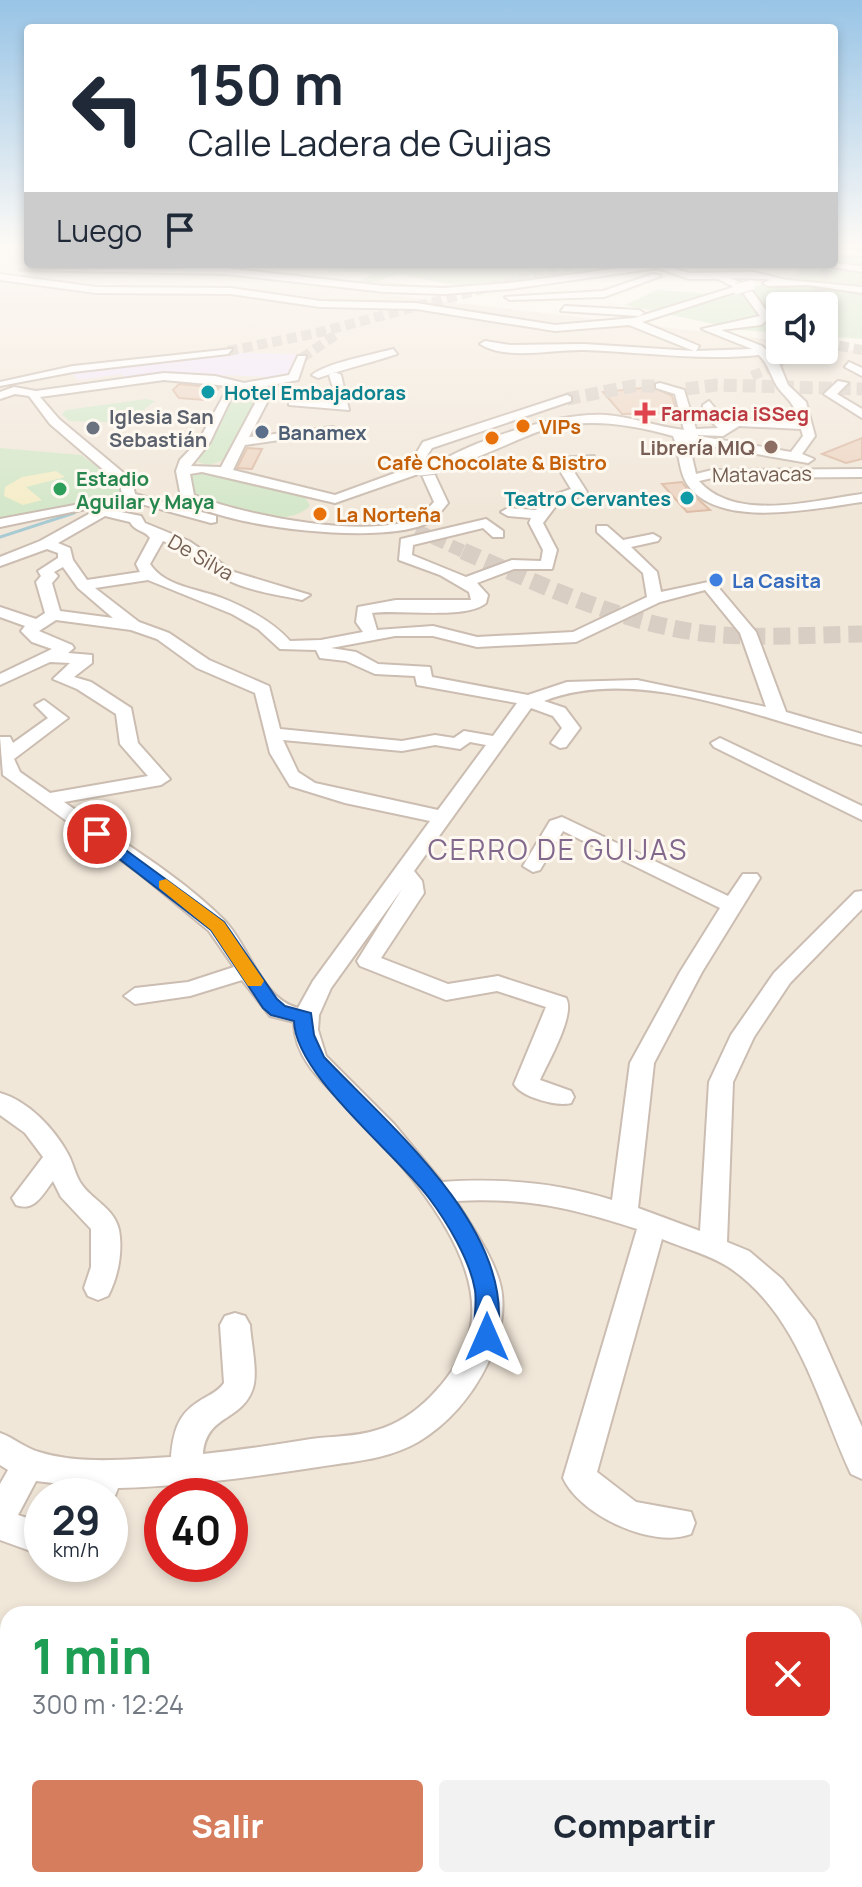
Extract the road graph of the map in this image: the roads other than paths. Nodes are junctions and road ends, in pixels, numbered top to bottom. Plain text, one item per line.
1 (666, 335) edge
2 (721, 335) edge
3 (485, 344) dead end
4 (583, 347) junction
5 (228, 351) tunnel mouth
6 (393, 352) dead end
7 (761, 352) junction
8 (715, 354) junction
9 (302, 358) tunnel mouth
10 (586, 360) dead end
11 (849, 365) dead end
12 (862, 373) edge
13 (318, 375) dead end
14 (335, 375) dead end
15 (842, 383) dead end
16 (239, 385) junction
17 (257, 385) junction
18 (660, 386) tunnel mouth
19 (89, 387) junction
20 (5, 388) edge
21 (34, 397) junction
22 (567, 399) tunnel mouth
23 (777, 402) dead end
24 (800, 402) junction
25 (293, 403) dead end
26 (709, 405) dead end
27 (4, 410) dead end
28 (862, 414) edge
29 (805, 426) junction
30 (725, 428) junction
31 (333, 431) dead end
32 (688, 434) junction
33 (239, 442) junction
34 (795, 455) dead end
35 (589, 459) dead end
36 (185, 465) junction
37 (862, 465) edge
38 (227, 466) junction
39 (834, 472) junction
40 (862, 473) edge
41 (712, 474) junction
42 (343, 479) dead end
43 (691, 479) junction
44 (330, 498) junction
45 (862, 498) edge
46 (133, 499) junction
47 (104, 512) junction
48 (508, 512) dead end
49 (539, 514) junction
50 (268, 521) junction
51 (0, 523) edge
52 (299, 525) junction
53 (602, 529) dead end
54 (153, 531) junction
55 (404, 531) junction
56 (498, 534) dead end
57 (653, 538) dead end
58 (48, 544) junction
59 (619, 545) junction
60 (66, 560) junction
61 (0, 562) edge
62 (512, 564) junction
63 (440, 573) junction
64 (150, 575) junction
65 (466, 582) junction
66 (83, 585) junction
67 (302, 595) dead end
68 (655, 599) junction
69 (0, 612) edge
70 (53, 615) junction
71 (37, 625) junction
72 (133, 625) junction
73 (373, 636) junction
74 (321, 645) junction
75 (48, 657) junction
76 (0, 680) edge
77 (527, 701) junction
78 (44, 705) dead end
79 (778, 715) junction
80 (273, 734) junction
81 (860, 739) edge
82 (498, 742) junction
83 (560, 743) dead end
84 (720, 743) dead end
85 (2, 750) edge
86 (50, 799) junction
87 (862, 814) edge
88 (443, 817) junction
89 (533, 866) dead end
90 (402, 870) junction
91 (750, 878) dead end
92 (862, 897) edge
93 (732, 906) junction
94 (247, 971) junction
95 (135, 996) dead end
96 (304, 1017) junction
97 (562, 1097) dead end
98 (0, 1102) edge
99 (57, 1157) junction
100 (437, 1192) junction
101 (25, 1198) dead end
102 (638, 1219) junction
103 (713, 1246) junction
104 (98, 1288) dead end
105 (235, 1325) dead end
106 (0, 1447) edge
107 (29, 1463) junction
108 (862, 1464) edge
109 (186, 1468) junction
110 (80, 1478) edge
111 (128, 1479) edge
112 (0, 1516) edge
113 (679, 1523) dead end
114 (0, 1524) edge
115 (24, 1533) edge

1 - 8 street
2 - 7 street
3 - 4 street
4 - 8 street
4 - 10 street
5 - 20 street
6 - 13 street
7 - 8 street
7 - 24 street
9 - 17 street
11 - 12 street
14 - 25 street
15 - 28 street
16 - 17 street
16 - 19 street
16 - 36 street
17 - 33 street
18 - 32 street
19 - 20 street
19 - 21 street
20 - 21 street
21 - 27 street
21 - 46 street
22 - 55 street
23 - 24 street
24 - 29 street
26 - 30 street
29 - 30 street
29 - 34 street
30 - 32 street
31 - 33 street
32 - 39 street
32 - 41 street
32 - 43 street
32 - 44 street, bridge
33 - 38 street
35 - 49 street
36 - 38 street
36 - 50 street
37 - 39 street
38 - 44 street
39 - 40 street
39 - 41 street, Matavacas
41 - 43 street, Matavacas
42 - 44 street
43 - 45 street
44 - 50 street
44 - 52 street
46 - 47 street
46 - 50 street
46 - 51 street
47 - 54 street, De Silva
47 - 58 street
48 - 49 street
49 - 62 street
50 - 52 street
52 - 55 street
53 - 59 street
54 - 64 street
54 - 67 street, De Silva
55 - 56 street
55 - 63 street
57 - 59 street
58 - 60 street
58 - 61 street
59 - 68 street
60 - 66 street
60 - 70 street
62 - 63 street
62 - 65 street
63 - 65 street
64 - 66 street
64 - 74 street
65 - 73 street
66 - 72 street
68 - 73 street
68 - 79 street
69 - 71 street
70 - 71 street
70 - 72 street
71 - 75 street
72 - 80 street
73 - 74 street
74 - 77 street
75 - 76 street
75 - 86 street
77 - 79 street
77 - 82 street
77 - 83 street
78 - 85 street
79 - 81 street
80 - 82 street
80 - 88 street
82 - 88 street
84 - 87 street
85 - 86 street
86 - 94 street
88 - 90 street
89 - 93 street
90 - 96 street
90 - 97 street
91 - 93 street
92 - 103 street
93 - 102 street
94 - 95 street
94 - 96 street
96 - 100 street
98 - 99 street
99 - 101 street
99 - 104 street
100 - 102 street
100 - 109 street
102 - 103 street
102 - 113 street
103 - 108 street
105 - 109 street
106 - 107 street
107 - 110 street
107 - 112 street
109 - 111 street
114 - 115 street

